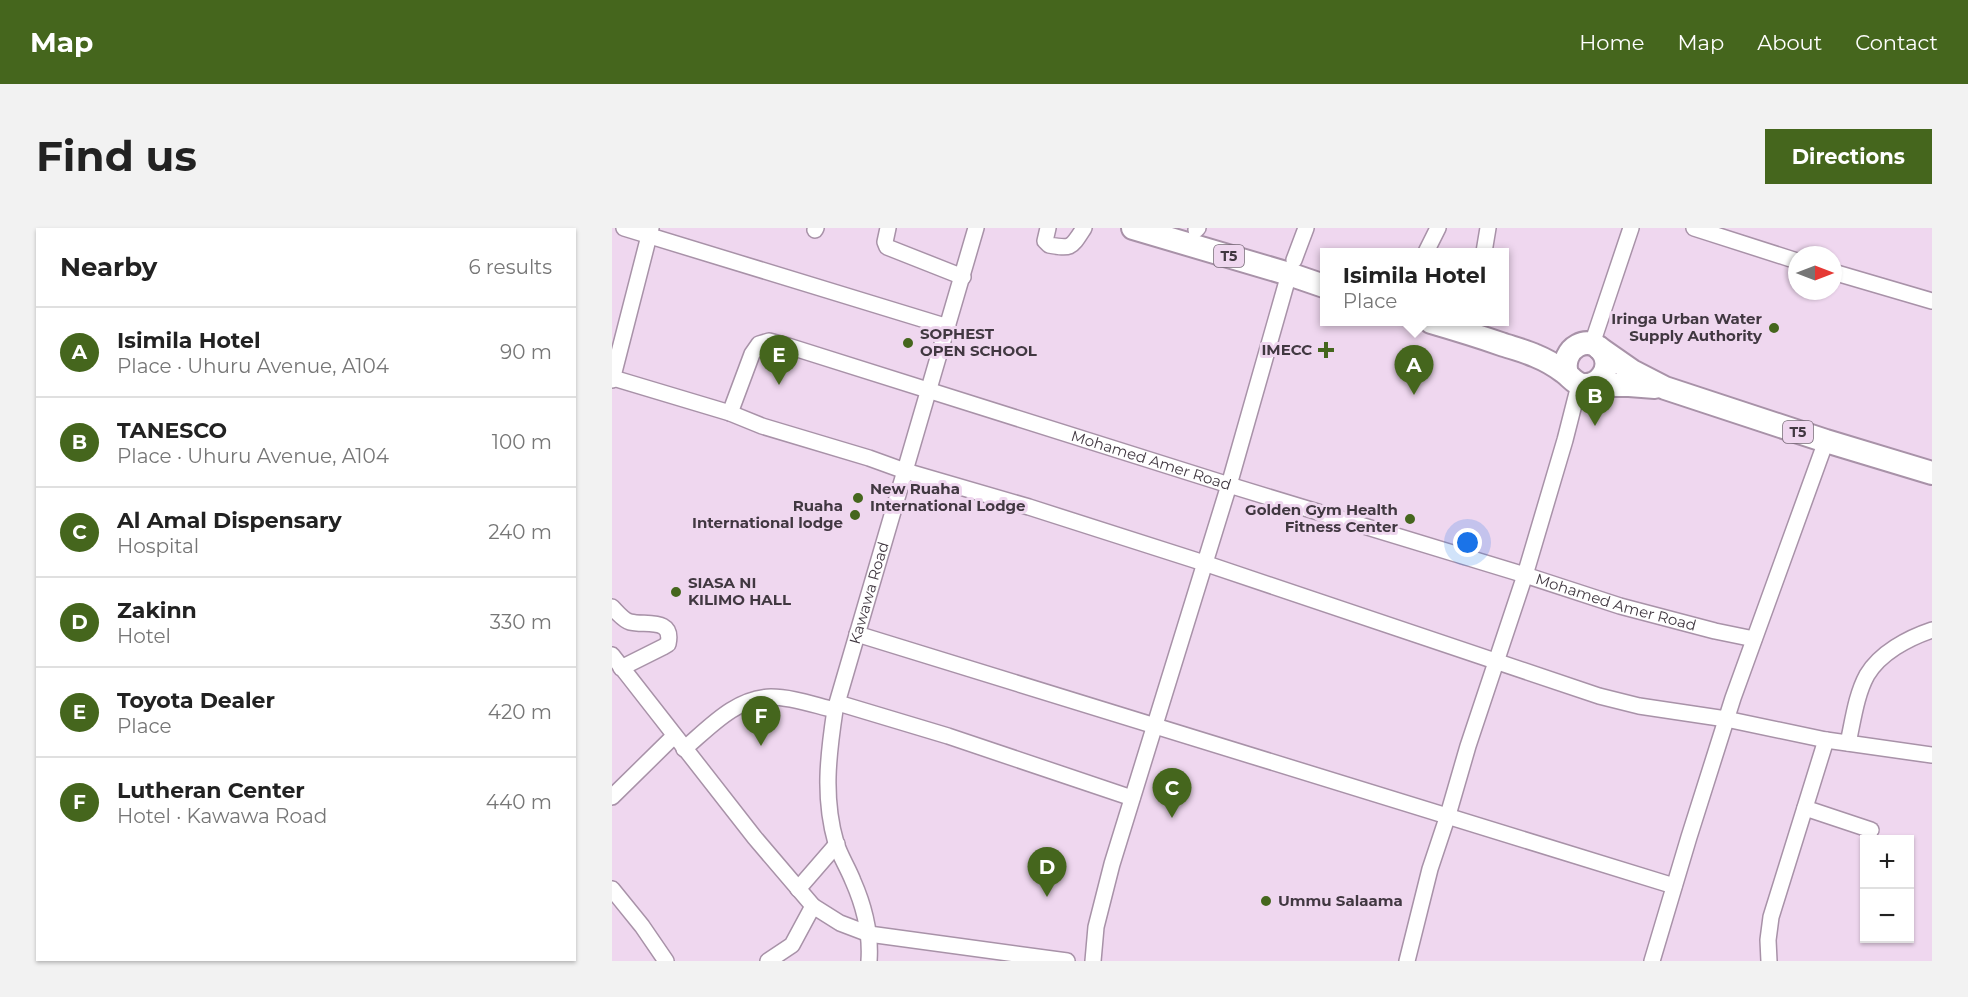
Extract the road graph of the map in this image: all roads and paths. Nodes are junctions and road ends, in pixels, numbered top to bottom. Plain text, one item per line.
1 (624, 228) edge
2 (888, 228) edge
3 (976, 228) edge
4 (1048, 228) edge
5 (1084, 228) edge
6 (1133, 228) edge
7 (1306, 228) edge
8 (1438, 228) edge
9 (1488, 228) edge
10 (1630, 228) edge
11 (1694, 228) edge
12 (1194, 229) edge
13 (650, 232) edge
14 (1429, 248) edge
15 (1485, 248) edge
16 (1788, 258) edge
17 (1292, 267) junction
18 (1320, 270) edge
19 (1842, 275) edge
20 (963, 277) junction
21 (1320, 284) edge
22 (1932, 301) edge
23 (1446, 326) edge
24 (1487, 326) edge
25 (948, 327) junction
26 (1589, 346) junction
27 (612, 379) edge
28 (1578, 381) junction
29 (1665, 388) junction
30 (929, 390) junction
31 (730, 413) junction
32 (1826, 441) junction
33 (905, 471) junction
34 (1932, 473) edge
35 (1229, 485) junction
36 (1204, 563) junction
37 (1525, 575) junction
38 (612, 607) edge
39 (1932, 630) edge
40 (857, 634) junction
41 (1754, 639) junction
42 (612, 655) edge
43 (1497, 661) junction
44 (621, 668) junction
45 (837, 707) junction
46 (1726, 719) junction
47 (1155, 726) junction
48 (674, 736) junction
49 (1826, 740) junction
50 (1848, 743) junction
51 (684, 749) junction
52 (1932, 755) edge
53 (612, 797) edge
54 (1132, 798) junction
55 (1805, 808) junction
56 (1448, 815) junction
57 (1871, 830) dead end
58 (837, 844) junction
59 (1674, 886) junction
60 (612, 889) edge
61 (798, 889) junction
62 (813, 906) junction
63 (618, 907) edge
64 (869, 934) junction
65 (998, 956) edge
66 (666, 961) edge
67 (768, 961) edge
68 (869, 961) edge
69 (1067, 961) edge
70 (1093, 961) edge
71 (1407, 961) edge
72 (1652, 961) edge
73 (1769, 961) edge

1 - 13 street
2 - 20 street
3 - 20 street, Kawawa Road
4 - 5 street
6 - 17 highway, T5
7 - 17 street
8 - 14 street
9 - 15 street
10 - 26 street
11 - 16 street
12 - 17 highway, T5
13 - 25 street
13 - 27 street
17 - 18 highway, T5
17 - 21 highway, T5
17 - 35 street
19 - 22 street
20 - 25 street, Kawawa Road
23 - 28 highway
24 - 26 highway
25 - 30 street, Kawawa Road
26 - 28 highway
26 - 28 highway
26 - 29 highway, T5
27 - 31 street
28 - 29 highway, T5
28 - 37 street
29 - 32 highway, T5
30 - 31 street, Mohamed Amer Road
30 - 33 street, Kawawa Road
30 - 35 street, Mohamed Amer Road
31 - 33 street
32 - 34 highway, T5
32 - 41 street
33 - 36 street
33 - 40 street, Kawawa Road
35 - 36 street
35 - 37 street, Mohamed Amer Road
36 - 43 street
36 - 47 street
37 - 41 street, Mohamed Amer Road
37 - 43 street
38 - 44 street
39 - 50 street
40 - 45 street, Kawawa Road
40 - 47 street
41 - 46 street
42 - 44 street
43 - 46 street
43 - 56 street
44 - 48 street
45 - 51 street
45 - 54 street
45 - 58 street, Kawawa Road
46 - 49 street
46 - 59 street
47 - 54 street
47 - 56 street
48 - 51 street
48 - 53 street
49 - 50 street
49 - 55 street
50 - 52 street
51 - 61 street
54 - 70 street
55 - 57 street
55 - 73 street
56 - 59 street
56 - 71 street
58 - 61 street
58 - 64 street, Kawawa Road
59 - 72 street
60 - 63 street
61 - 62 street
62 - 64 street
62 - 67 street
63 - 66 street
64 - 65 street
64 - 68 street, Kawawa Road
65 - 69 street

